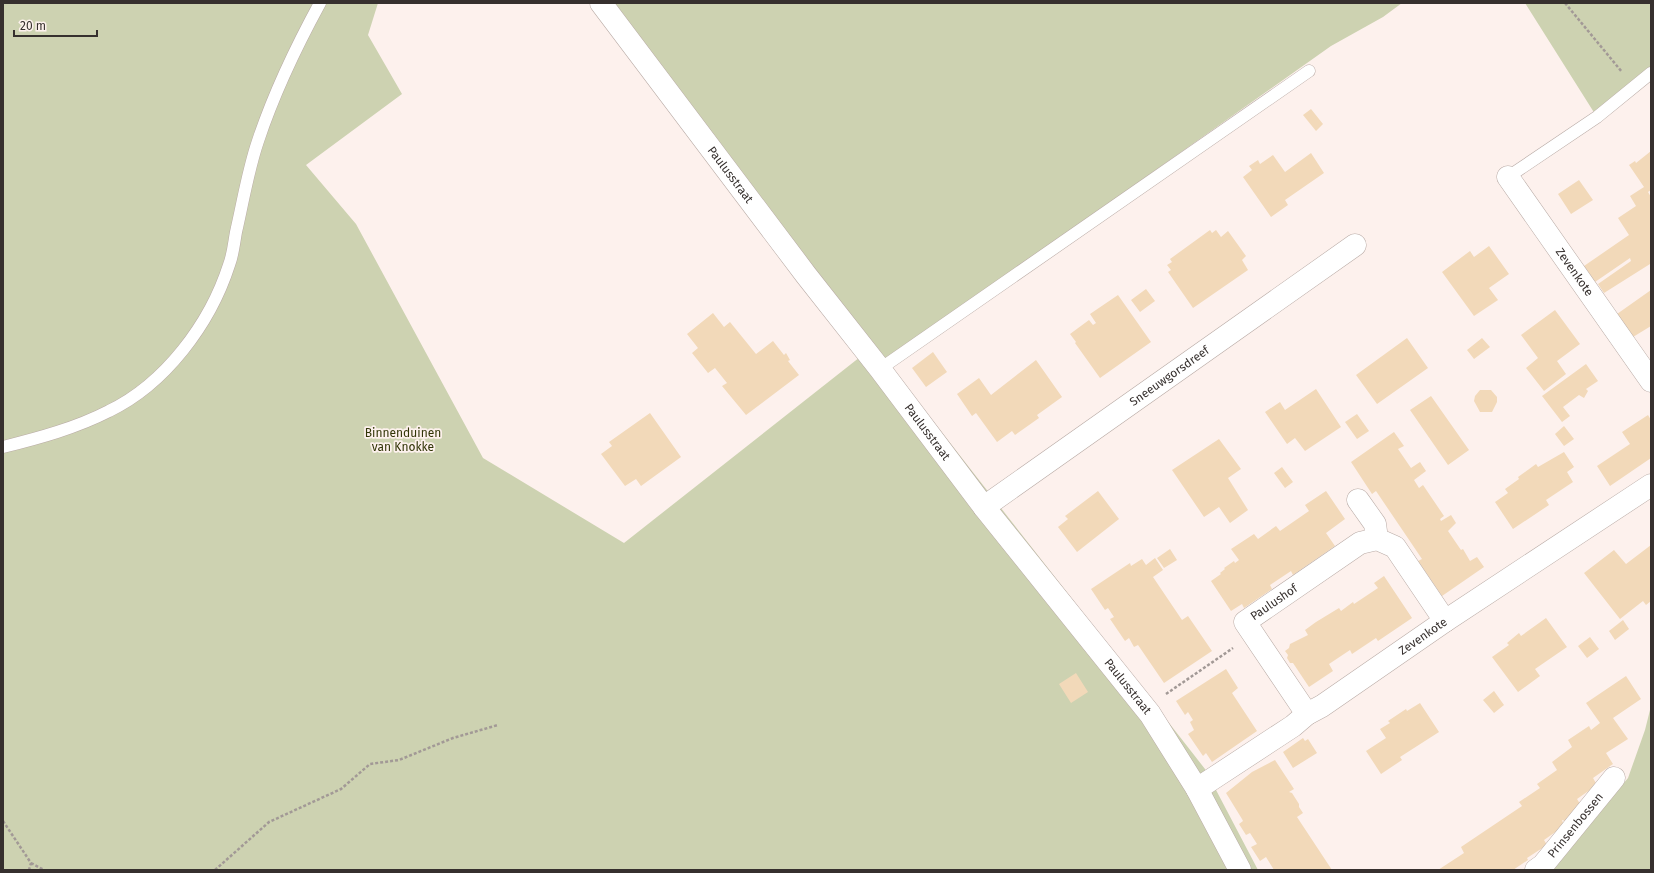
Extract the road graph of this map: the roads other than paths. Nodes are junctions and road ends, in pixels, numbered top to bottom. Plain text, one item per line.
1 (320, 3) edge
2 (601, 3) edge
3 (1309, 70) dead end
4 (1651, 73) edge
5 (1508, 177) joint
6 (1355, 245) dead end
7 (880, 369) junction
8 (1648, 370) edge
9 (3, 447) edge
10 (1651, 485) edge
11 (1358, 500) dead end
12 (984, 507) junction
13 (1377, 539) junction
14 (1445, 621) junction
15 (1307, 714) junction
16 (1614, 778) dead end
17 (1197, 789) junction
18 (1240, 870) edge
19 (1536, 870) edge

1 - 9 lane
2 - 7 street, Paulusstraat
3 - 7 lane
4 - 5 lane
5 - 8 street, Zevenkote
6 - 12 street, Sneeuwgorsdreef
7 - 12 street, Paulusstraat
10 - 14 street, Zevenkote
11 - 13 street
12 - 17 street, Paulusstraat
13 - 14 street
13 - 15 street, Paulushof
14 - 15 street, Zevenkote
15 - 17 street, Zevenkote
16 - 19 street, Prinsenbossen
17 - 18 street, Paulusstraat

